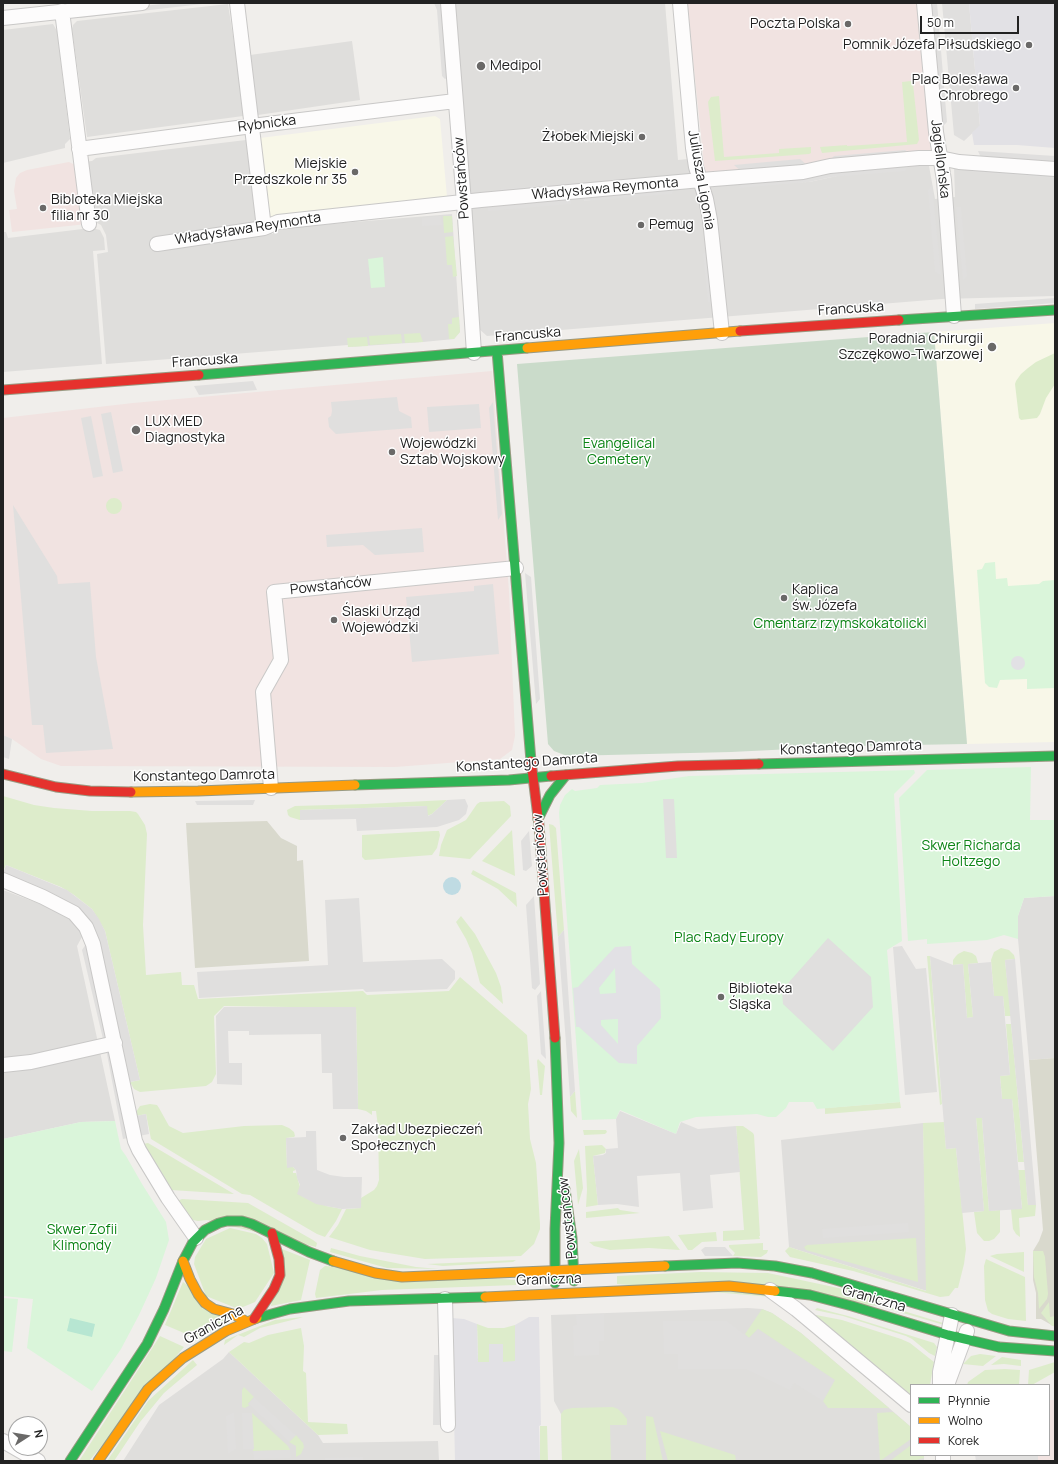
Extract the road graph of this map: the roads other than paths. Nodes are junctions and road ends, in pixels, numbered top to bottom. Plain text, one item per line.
1 (142, 3) edge
2 (237, 3) edge
3 (448, 3) edge
4 (680, 3) edge
5 (924, 3) edge
6 (62, 11) junction
7 (3, 18) edge
8 (456, 101) junction
9 (252, 126) junction
10 (79, 149) junction
11 (940, 158) junction
12 (1055, 169) edge
13 (701, 180) junction
14 (464, 202) junction
15 (89, 224) dead end
16 (264, 228) junction
17 (157, 244) dead end
18 (1055, 310) edge
19 (954, 316) junction
20 (722, 333) junction
21 (497, 351) junction
22 (474, 353) junction
23 (3, 390) edge
24 (516, 568) junction
25 (1055, 756) edge
26 (3, 774) edge
27 (566, 775) junction
28 (534, 778) junction
29 (271, 788) junction
30 (538, 819) junction
31 (3, 880) edge
32 (115, 1043) junction
33 (3, 1065) edge
34 (559, 1143) junction
35 (272, 1233) junction
36 (196, 1238) junction
37 (598, 1260) dead end
38 (183, 1261) junction
39 (611, 1268) junction
40 (573, 1270) junction
41 (554, 1271) junction
42 (768, 1289) junction
43 (574, 1293) junction
44 (555, 1294) junction
45 (445, 1299) junction
46 (952, 1315) junction
47 (250, 1320) junction
48 (971, 1320) junction
49 (948, 1335) junction
50 (1055, 1336) edge
51 (965, 1339) junction
52 (1055, 1351) edge
53 (940, 1384) edge
54 (946, 1384) edge
55 (910, 1405) edge
56 (448, 1425) dead end
57 (3, 1441) edge
58 (38, 1461) edge
59 (70, 1461) edge
60 (98, 1461) edge

1 - 6 street
2 - 9 street
3 - 8 street, Powstańców
4 - 13 street, Juliusza Ligonia
5 - 11 street, Jagiellońska
6 - 7 street
6 - 10 street
8 - 9 street, Rybnicka
8 - 14 street, Powstańców
9 - 10 street, Rybnicka
9 - 16 street
10 - 15 street
11 - 12 street, Władysława Reymonta
11 - 13 street, Władysława Reymonta
11 - 19 street, Jagiellońska
13 - 14 street, Władysława Reymonta
13 - 20 street, Juliusza Ligonia
14 - 16 street, Władysława Reymonta
14 - 22 street, Powstańców
16 - 17 street, Władysława Reymonta
18 - 19 street, Francuska
19 - 20 street, Francuska
20 - 21 street, Francuska
21 - 22 street, Francuska
21 - 24 street, Powstańców
22 - 23 street, Francuska
24 - 28 street, Powstańców
24 - 29 street, Powstańców
25 - 27 street, Konstantego Damrota
26 - 29 street, Konstantego Damrota
27 - 28 street, Konstantego Damrota
27 - 30 street
28 - 29 street, Konstantego Damrota
28 - 30 street, Powstańców
30 - 34 street, Powstańców
31 - 32 street
32 - 33 street
32 - 36 street
34 - 40 street, Powstańców
34 - 41 street, Powstańców
35 - 36 street
35 - 41 street, Graniczna
35 - 47 street
36 - 38 street
37 - 39 street, Graniczna
38 - 47 street
38 - 59 street
39 - 40 street, Graniczna
39 - 46 street, Graniczna
40 - 41 street, Graniczna
40 - 43 street, Powstańców
41 - 44 street, Powstańców
42 - 43 street, Graniczna
42 - 49 street, Graniczna
42 - 55 street
43 - 44 street, Graniczna
44 - 45 street, Graniczna
45 - 47 street, Graniczna
45 - 56 street
46 - 48 street, Graniczna
46 - 49 street
47 - 60 street, Graniczna
48 - 50 street, Graniczna
48 - 51 street
49 - 51 street, Graniczna
49 - 53 street
51 - 52 street, Graniczna
51 - 54 street
57 - 58 street

